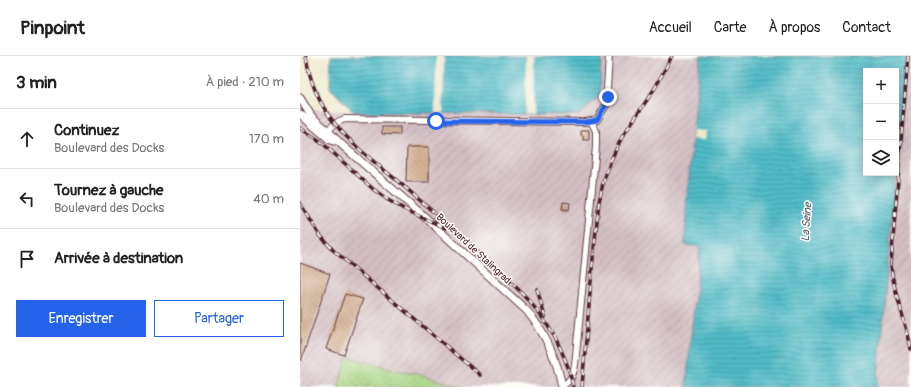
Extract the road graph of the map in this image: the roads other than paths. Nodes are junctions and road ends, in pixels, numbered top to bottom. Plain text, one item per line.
1 (608, 56) edge
2 (300, 98) edge
3 (300, 114) edge
4 (591, 121) junction
5 (328, 131) junction
6 (342, 145) junction
7 (562, 386) edge

1 - 4 street
2 - 5 street, Boulevard de Stalingrad
3 - 6 street, Boulevard de Stalingrad
4 - 5 street
4 - 7 street
5 - 6 street, Boulevard de Stalingrad
6 - 7 street, Boulevard de Stalingrad

